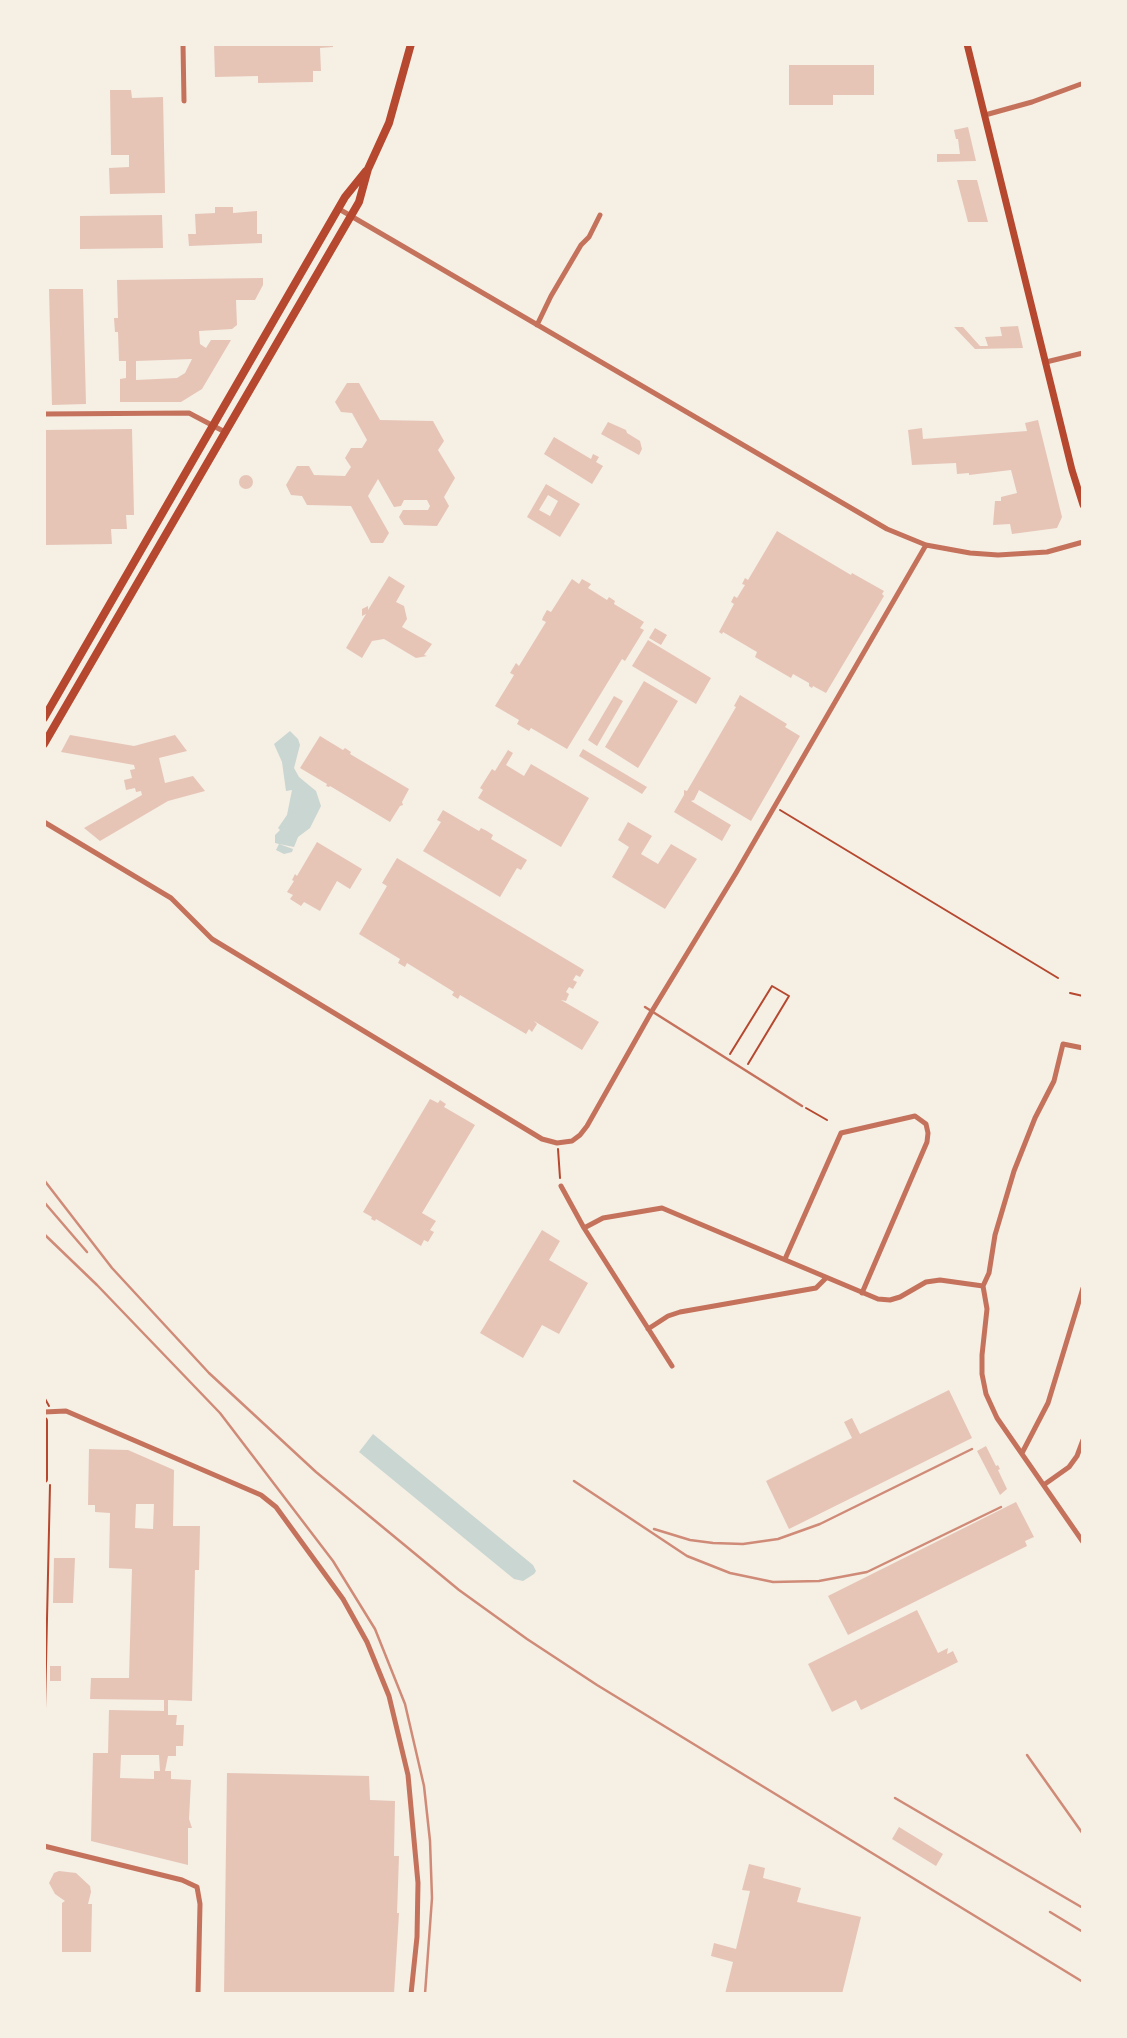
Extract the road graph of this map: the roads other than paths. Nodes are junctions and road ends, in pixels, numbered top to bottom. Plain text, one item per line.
1 (183, 44) edge
2 (411, 44) edge
3 (967, 44) edge
4 (1082, 86) edge
5 (184, 101) dead end
6 (985, 115) junction
7 (368, 169) junction
8 (339, 209) junction
9 (350, 215) junction
10 (600, 215) dead end
11 (537, 325) junction
12 (1083, 353) edge
13 (1046, 362) junction
14 (44, 414) edge
15 (213, 425) junction
16 (225, 432) junction
17 (1083, 505) edge
18 (1083, 542) edge
19 (926, 545) junction
20 (44, 718) edge
21 (44, 744) edge
22 (44, 822) edge
23 (645, 1007) dead end
24 (652, 1012) junction
25 (1083, 1048) edge
26 (804, 1107) road end
27 (561, 1186) road end
28 (584, 1228) junction
29 (785, 1259) junction
30 (826, 1278) junction
31 (984, 1286) junction
32 (1083, 1288) edge
33 (862, 1293) junction
34 (648, 1329) junction
35 (672, 1366) dead end
36 (47, 1412) edge
37 (44, 1421) edge
38 (1083, 1440) edge
39 (1023, 1453) junction
40 (47, 1477) edge
41 (1045, 1484) junction
42 (1083, 1542) edge
43 (44, 1846) edge
44 (198, 1994) edge
45 (411, 1994) edge

1 - 5 street
2 - 7 main road
3 - 6 main road
4 - 6 street
6 - 13 main road
7 - 8 main road
7 - 9 main road
8 - 9 street
8 - 15 main road
9 - 11 street
9 - 16 main road
10 - 11 street
11 - 19 street
12 - 13 street
13 - 17 main road
14 - 15 street
15 - 16 street
15 - 20 main road
16 - 21 main road
18 - 19 street
19 - 24 street
22 - 24 street
23 - 24 lane
24 - 26 lane
25 - 31 street
27 - 28 street
28 - 29 street
28 - 34 street
29 - 30 street
29 - 33 street
30 - 33 street
30 - 34 street
31 - 33 street
31 - 39 street
32 - 39 street
34 - 35 street
36 - 45 street
37 - 40 main road
38 - 41 street
39 - 41 street
41 - 42 street
43 - 44 street

